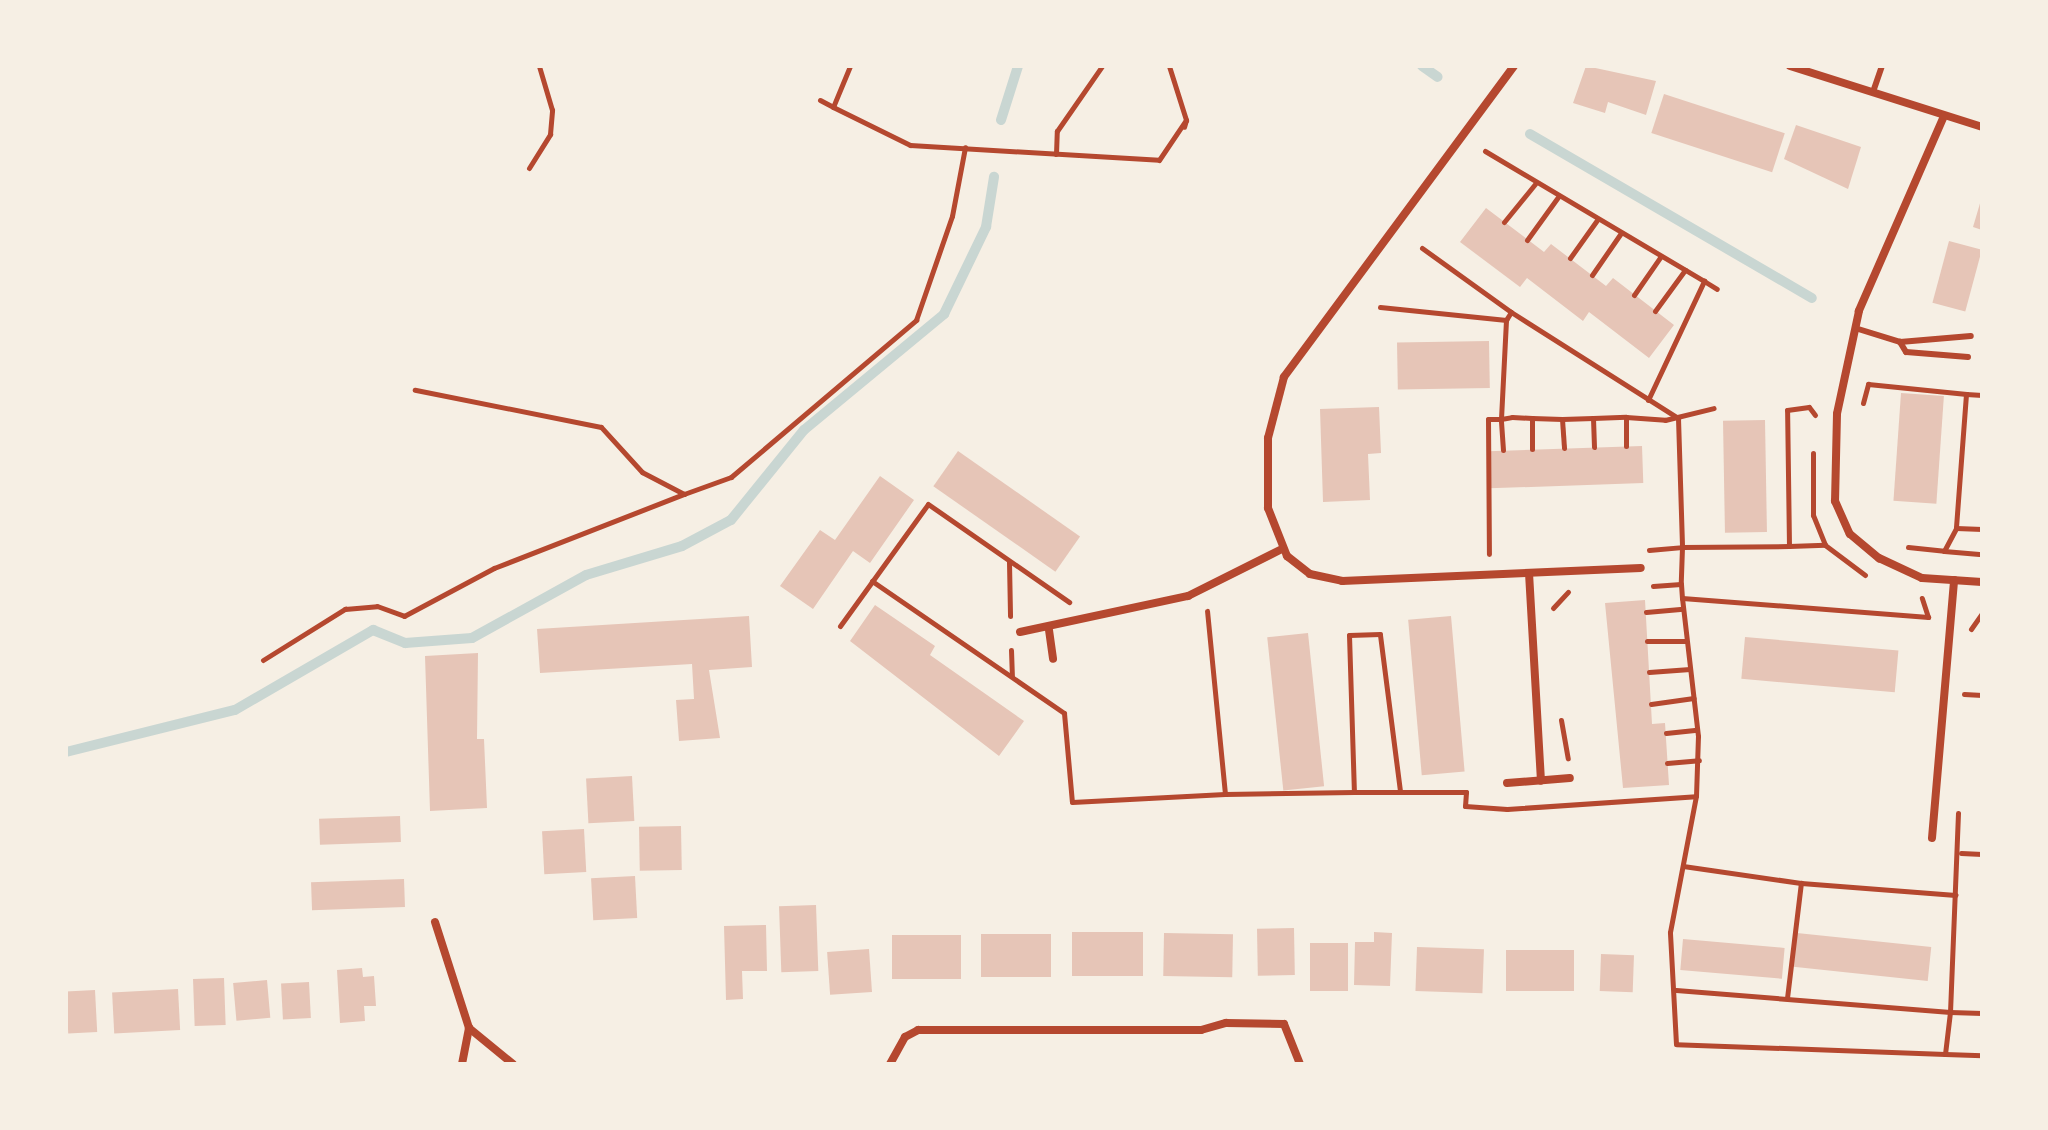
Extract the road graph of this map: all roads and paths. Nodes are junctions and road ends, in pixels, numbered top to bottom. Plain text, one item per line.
1 (539, 66) edge
2 (850, 66) edge
3 (1102, 66) edge
4 (1169, 66) edge
5 (1514, 66) edge
6 (1790, 66) edge
7 (1882, 66) edge
8 (1873, 92) junction
9 (820, 100) dead end
10 (833, 107) junction
11 (1944, 116) junction
12 (1982, 127) edge
13 (965, 147) junction
14 (1485, 151) dead end
15 (1056, 154) junction
16 (529, 168) dead end
17 (1535, 184) junction
18 (1558, 197) junction
19 (1597, 220) junction
20 (1504, 222) dead end
21 (1621, 233) junction
22 (1527, 240) dead end
23 (1422, 248) dead end
24 (1661, 256) junction
25 (1570, 258) dead end
26 (1685, 270) junction
27 (1592, 275) dead end
28 (1704, 281) junction
29 (1717, 289) dead end
30 (1634, 295) dead end
31 (1380, 307) dead end
32 (1655, 311) dead end
33 (1511, 312) junction
34 (1506, 320) junction
35 (1855, 328) junction
36 (1971, 336) dead end
37 (1900, 342) junction
38 (1968, 357) dead end
39 (415, 390) dead end
40 (1966, 394) junction
41 (1982, 395) edge
42 (1648, 400) junction
43 (1714, 408) dead end
44 (1862, 410) dead end
45 (1626, 417) junction
46 (1532, 418) junction
47 (1593, 418) junction
48 (1678, 418) junction
49 (1501, 419) junction
50 (1562, 419) junction
51 (1815, 423) dead end
52 (1814, 436) dead end
53 (1626, 446) dead end
54 (1594, 447) dead end
55 (1564, 448) dead end
56 (1532, 449) dead end
57 (1503, 450) dead end
58 (684, 494) junction
59 (1956, 528) junction
60 (1982, 529) edge
61 (1895, 544) dead end
62 (1825, 545) dead end
63 (1682, 547) junction
64 (1282, 549) junction
65 (1944, 551) junction
66 (1982, 554) edge
67 (1489, 556) dead end
68 (1641, 568) dead end
69 (1529, 573) junction
70 (1954, 580) junction
71 (872, 581) junction
72 (1982, 582) edge
73 (1681, 584) junction
74 (1634, 587) dead end
75 (1572, 590) dead end
76 (1682, 598) junction
77 (1062, 608) dead end
78 (1683, 609) junction
79 (1207, 611) dead end
80 (1646, 612) dead end
81 (1023, 613) dead end
82 (1010, 614) dead end
83 (1550, 616) dead end
84 (1928, 617) dead end
85 (840, 626) dead end
86 (1049, 630) junction
87 (1020, 632) dead end
88 (1647, 641) dead end
89 (1686, 641) junction
90 (1053, 659) dead end
91 (263, 660) dead end
92 (1690, 669) junction
93 (1649, 672) dead end
94 (1964, 694) dead end
95 (1982, 695) edge
96 (1694, 698) junction
97 (1651, 704) dead end
98 (1559, 709) dead end
99 (1697, 730) junction
100 (1666, 733) dead end
101 (1699, 760) junction
102 (1667, 763) dead end
103 (1576, 768) dead end
104 (1570, 778) dead end
105 (1541, 781) junction
106 (1507, 783) dead end
107 (1400, 791) junction
108 (1354, 792) junction
109 (1225, 794) junction
110 (1696, 796) junction
111 (1958, 809) dead end
112 (1932, 838) dead end
113 (1961, 853) junction
114 (1982, 854) edge
115 (1683, 866) junction
116 (1801, 883) junction
117 (1956, 895) junction
118 (435, 922) dead end
119 (1676, 990) junction
120 (1787, 998) junction
121 (1950, 1012) junction
122 (1982, 1013) edge
123 (469, 1028) junction
124 (1945, 1054) junction
125 (1982, 1055) edge
126 (462, 1064) edge
127 (513, 1064) edge
128 (890, 1064) edge
129 (1300, 1064) edge

1 - 16 path
2 - 10 path
3 - 15 path
4 - 15 path
5 - 64 street
6 - 8 street
7 - 8 lane
8 - 11 street
9 - 10 path
10 - 13 path
11 - 12 street
11 - 35 street
13 - 15 path
13 - 58 path
14 - 17 path
17 - 18 path
17 - 20 path
18 - 19 path
18 - 22 path
19 - 21 path
19 - 25 path
21 - 24 path
21 - 27 path
23 - 33 path
24 - 26 path
24 - 30 path
26 - 28 path
26 - 32 path
28 - 29 path
28 - 42 path
31 - 34 path
33 - 34 path
33 - 42 path
34 - 49 path
35 - 37 lane
35 - 70 street
36 - 37 lane
37 - 38 lane
39 - 58 path
40 - 41 path
40 - 44 path
40 - 59 path
42 - 48 path
43 - 48 path
45 - 47 path
45 - 48 path
45 - 53 path
46 - 49 path
46 - 50 path
46 - 56 path
47 - 50 path
47 - 54 path
48 - 63 path
49 - 57 path
49 - 67 path
50 - 55 path
51 - 63 path
52 - 62 path
58 - 91 path
59 - 60 path
59 - 65 path
61 - 65 path
63 - 73 path
64 - 69 street
64 - 86 street
65 - 66 path
68 - 69 street
69 - 105 street
70 - 72 street
70 - 112 street
71 - 77 path
71 - 85 path
71 - 109 path
73 - 74 path
73 - 76 path
75 - 83 path
76 - 78 path
76 - 84 path
78 - 80 path
78 - 89 path
79 - 109 path
81 - 82 path
86 - 87 street
86 - 90 street
88 - 89 path
89 - 92 path
92 - 93 path
92 - 96 path
94 - 95 path
96 - 97 path
96 - 99 path
98 - 103 path
99 - 100 path
99 - 101 path
101 - 102 path
101 - 110 path
104 - 105 street
105 - 106 street
107 - 108 path
107 - 108 path
107 - 110 path
108 - 109 path
110 - 115 path
111 - 113 path
113 - 114 path
113 - 117 path
115 - 116 path
115 - 119 path
116 - 117 path
116 - 120 path
117 - 121 path
118 - 123 street
119 - 120 path
119 - 124 path
120 - 121 path
121 - 122 path
121 - 124 path
123 - 126 street
123 - 127 street
124 - 125 path
128 - 129 street

